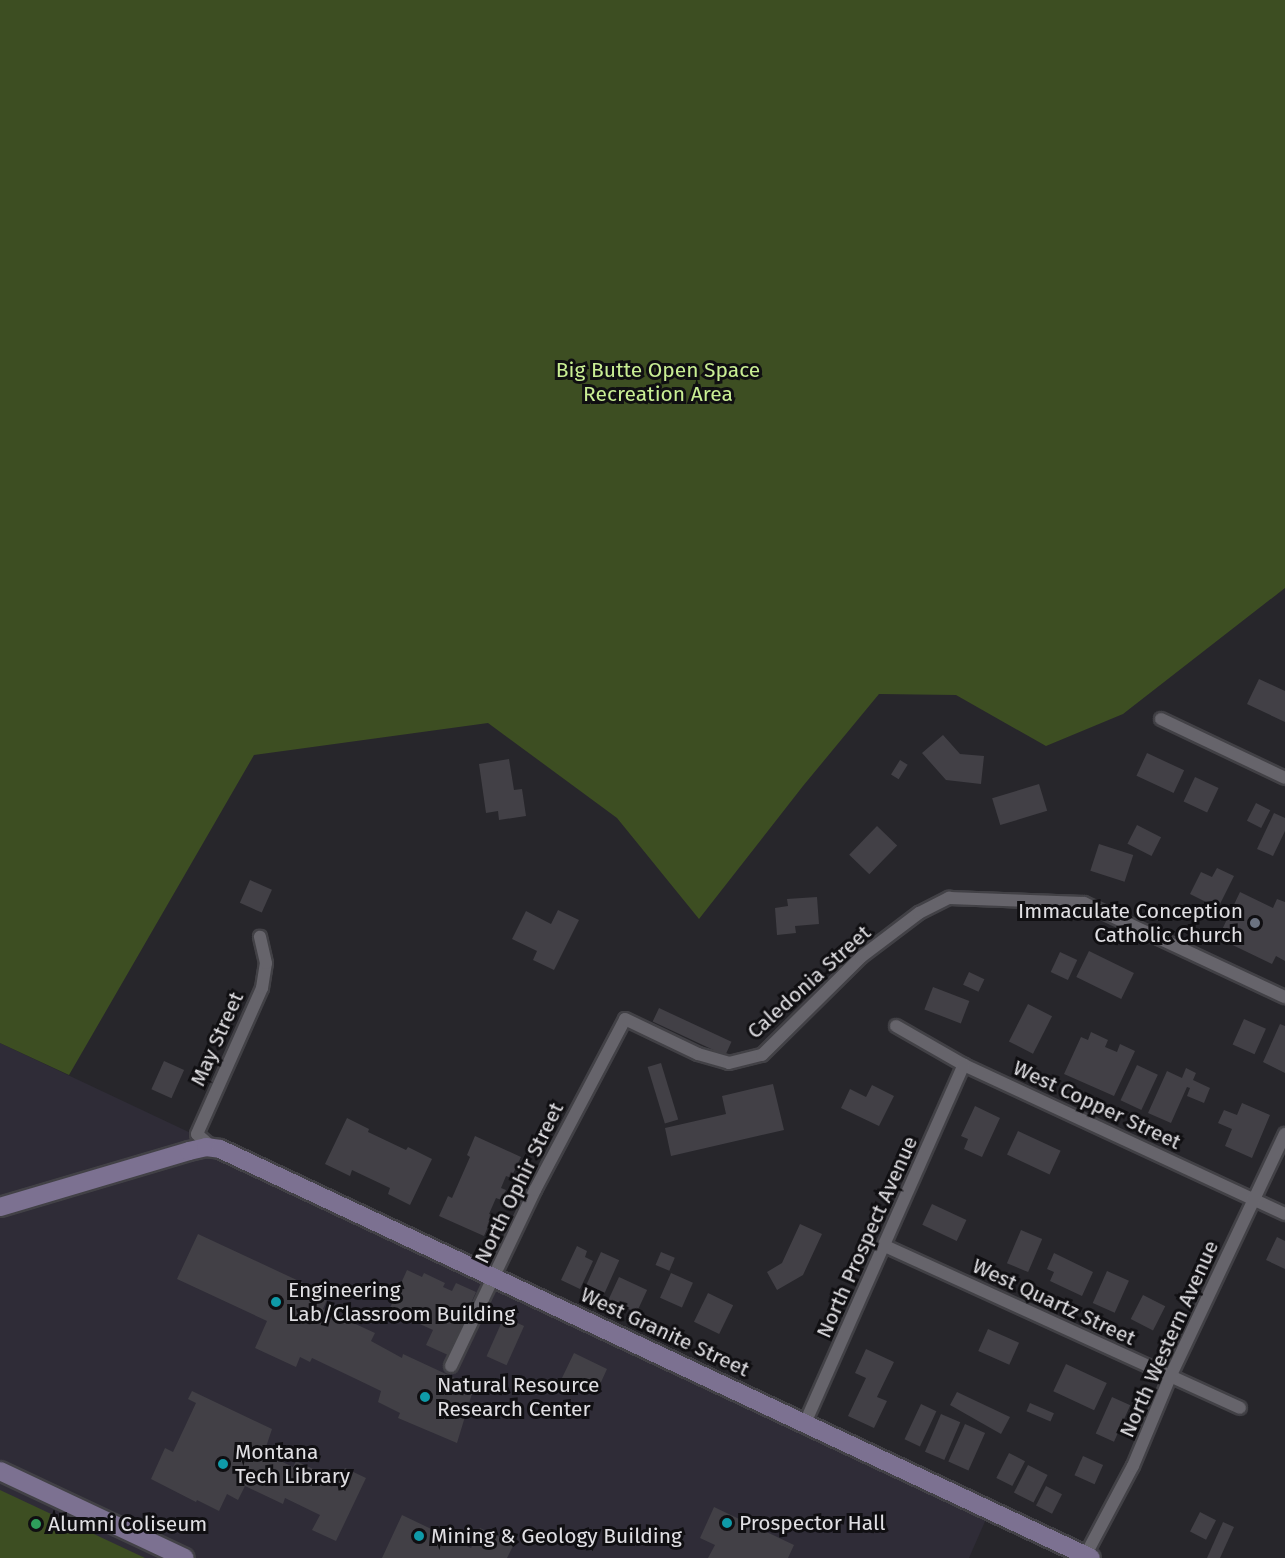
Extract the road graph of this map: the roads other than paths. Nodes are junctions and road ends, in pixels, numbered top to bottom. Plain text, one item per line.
1 (1161, 719) dead end
2 (1285, 778) edge
3 (260, 937) dead end
4 (1285, 998) edge
5 (625, 1019) joint
6 (896, 1026) dead end
7 (964, 1065) junction
8 (1285, 1134) edge
9 (217, 1148) junction
10 (1254, 1199) junction
11 (0, 1207) edge
12 (1285, 1214) edge
13 (885, 1246) junction
14 (494, 1276) junction
15 (451, 1366) dead end
16 (1170, 1377) junction
17 (1240, 1408) dead end
18 (805, 1423) junction
19 (0, 1471) edge
20 (1086, 1557) edge
21 (185, 1558) edge

1 - 2 street
3 - 9 street, May Street
4 - 5 street, Caledonia Street
5 - 14 street, North Ophir Street
6 - 7 street, West Copper Street
7 - 10 street, West Copper Street
7 - 13 street, North Prospect Avenue
8 - 10 street, North Western Avenue
9 - 11 street
9 - 14 street, West Granite Street
10 - 12 street, West Copper Street
10 - 16 street, North Western Avenue
13 - 16 street, West Quartz Street
13 - 18 street, North Prospect Avenue
14 - 15 street, North Ophir Street
14 - 18 street, West Granite Street
16 - 17 street, West Quartz Street
16 - 20 street, North Western Avenue
18 - 20 street, West Granite Street
19 - 21 street

